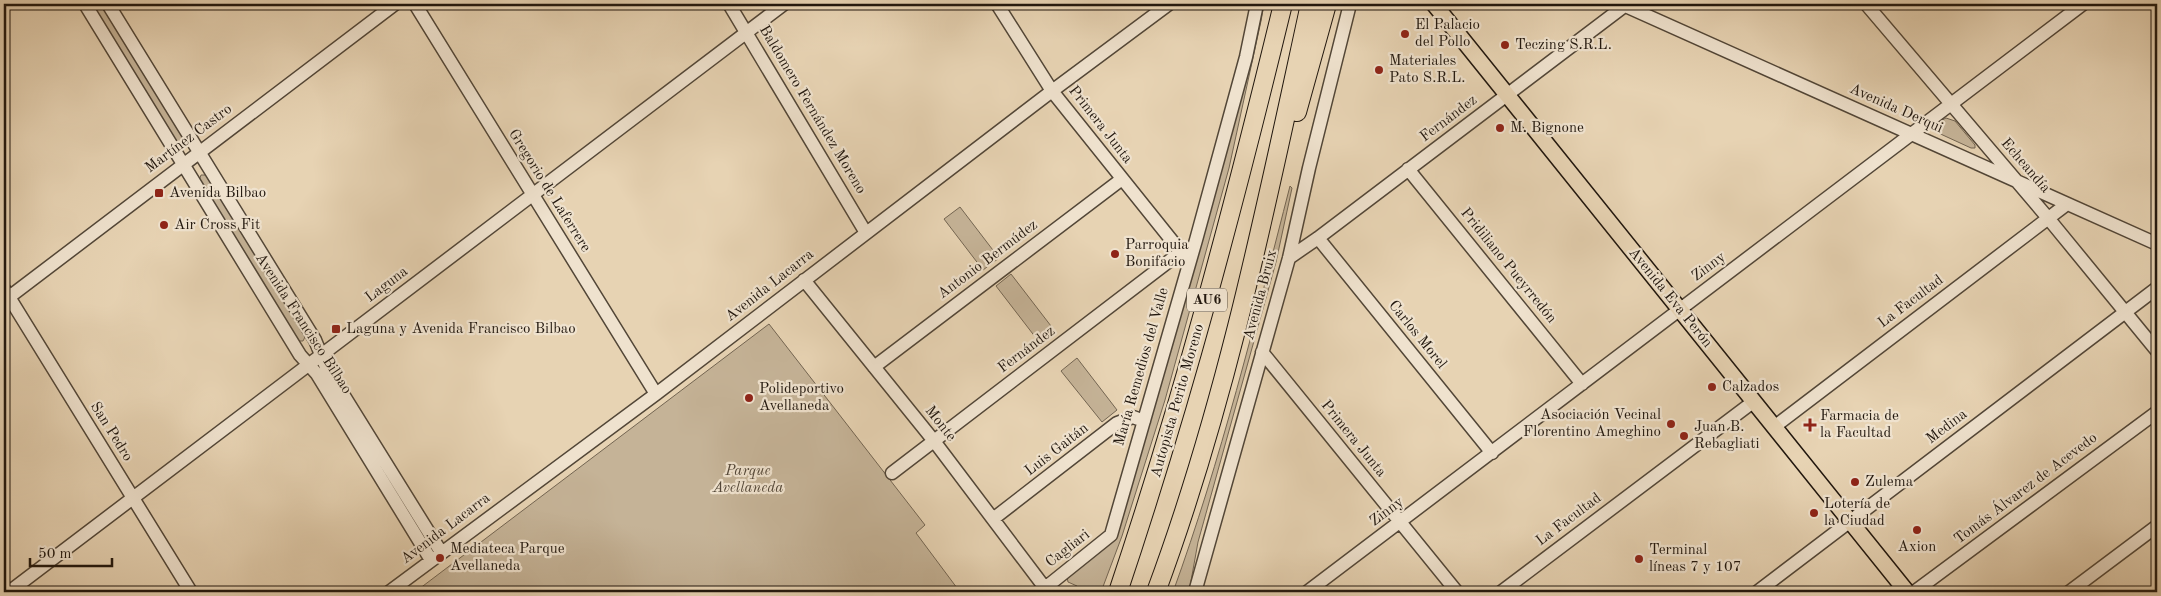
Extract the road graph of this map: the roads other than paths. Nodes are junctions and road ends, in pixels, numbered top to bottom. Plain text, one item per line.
1 (85, 4) edge
2 (108, 4) edge
3 (395, 4) edge
4 (415, 4) edge
5 (729, 4) edge
6 (784, 4) edge
7 (997, 4) edge
8 (1169, 4) edge
9 (1257, 4) edge
10 (1270, 4) edge
11 (1283, 4) edge
12 (1310, 4) edge
13 (1327, 4) edge
14 (1350, 4) edge
15 (1434, 4) edge
16 (1624, 4) edge
17 (1866, 4) edge
18 (2083, 4) edge
19 (747, 32) junction
20 (1052, 91) junction
21 (1507, 95) junction
22 (1950, 103) junction
23 (1257, 105) junction
24 (1911, 134) junction
25 (200, 151) junction
26 (183, 164) junction
27 (1408, 170) junction
28 (1122, 179) junction
29 (2017, 182) junction
30 (532, 196) junction
31 (2068, 204) junction
32 (2048, 218) junction
33 (1264, 220) junction
34 (866, 233) junction
35 (1318, 238) junction
36 (2157, 244) edge
37 (1186, 254) junction
38 (1289, 258) junction
39 (804, 280) junction
40 (2157, 288) edge
41 (5, 295) edge
42 (1680, 310) junction
43 (2125, 313) junction
44 (2157, 351) edge
45 (1262, 352) junction
46 (321, 355) junction
47 (309, 364) junction
48 (874, 367) junction
49 (1582, 384) junction
50 (656, 394) junction
51 (1753, 402) junction
52 (2157, 412) edge
53 (1144, 421) junction
54 (1774, 427) junction
55 (934, 441) junction
56 (1492, 453) junction
57 (892, 473) dead end
58 (133, 498) junction
59 (994, 519) junction
60 (1851, 521) junction
61 (1400, 522) junction
62 (2157, 526) edge
63 (1111, 535) joint
64 (436, 556) junction
65 (1045, 590) edge
66 (393, 591) edge
67 (9, 592) edge
68 (191, 592) edge
69 (1118, 592) edge
70 (1156, 592) edge
71 (1195, 592) edge
72 (1307, 592) edge
73 (1457, 592) edge
74 (1501, 592) edge
75 (1757, 592) edge
76 (1907, 592) edge
77 (1914, 592) edge
78 (2069, 592) edge

1 - 26 street, Avenida Francisco Bilbao
2 - 25 street, Avenida Francisco Bilbao
3 - 25 street, Martínez Castro
4 - 30 street, Gregorio de Laferrere
5 - 19 street, Baldomero Fernández Moreno
6 - 19 street, Laguna
7 - 20 street, Primera Junta
8 - 20 street, Avenida Lacarra
9 - 37 street, María Remedios del Valle
10 - 23 highway
11 - 23 highway, Autopista Perito Moreno / AU6
12 - 33 highway, AU6
13 - 33 highway
14 - 38 street, Avenida Bruix
15 - 21 main road, Avenida Eva Perón
16 - 21 street, Fernández
16 - 24 street, Avenida Derqui
17 - 22 street, Echeandía
18 - 22 street, Zinny
19 - 30 street, Laguna
19 - 34 street, Baldomero Fernández Moreno
20 - 28 street, Primera Junta
20 - 34 street, Avenida Lacarra
21 - 27 street, Fernández
21 - 42 main road, Avenida Eva Perón
22 - 24 street, Zinny
22 - 29 street, Echeandía
23 - 69 highway, Autopista Perito Moreno / AU6
24 - 29 street, Avenida Derqui
24 - 42 street, Zinny
25 - 26 street, Martínez Castro
25 - 46 street, Avenida Francisco Bilbao
26 - 41 street, Martínez Castro
26 - 47 street, Avenida Francisco Bilbao
27 - 35 street, Fernández
27 - 49 street, Pridiliano Pueyrredón
28 - 37 street, Primera Junta
28 - 48 street, Antonio Bermúdez
29 - 31 street, Avenida Derqui
29 - 32 street, Echeandía
30 - 46 street, Laguna
30 - 50 street, Gregorio de Laferrere
31 - 32 street, La Facultad
31 - 36 street, Avenida Derqui
32 - 43 street, Echeandía
32 - 54 street, La Facultad
33 - 70 highway, AU6
34 - 39 street, Avenida Lacarra
35 - 38 street, Fernández
35 - 56 street, Carlos Morel
37 - 53 street, María Remedios del Valle
37 - 55 street, Fernández
38 - 45 street, Avenida Bruix
39 - 48 street, Monte
39 - 50 street, Avenida Lacarra
40 - 43 street, Medina
41 - 58 street, San Pedro
42 - 49 street, Zinny
42 - 51 main road, Avenida Eva Perón
43 - 44 street, Echeandía
43 - 60 street, Medina
45 - 61 street, Primera Junta
45 - 71 street, Avenida Bruix
46 - 47 street, Laguna
46 - 64 street, Avenida Francisco Bilbao
47 - 58 street, Laguna
47 - 64 street, Avenida Francisco Bilbao
48 - 55 street, Monte
49 - 56 street, Zinny
50 - 64 street, Avenida Lacarra
51 - 54 main road, Avenida Eva Perón
51 - 74 street, La Facultad
52 - 77 street, Tomás Álvarez de Acevedo
53 - 59 street, Luis Gaitán
53 - 63 street, María Remedios del Valle
54 - 60 main road, Avenida Eva Perón
55 - 57 street, Fernández
55 - 59 street, Monte
56 - 61 street, Zinny
58 - 67 street, Laguna
58 - 68 street, San Pedro
59 - 65 street, Monte
60 - 75 street, Medina
60 - 76 main road, Avenida Eva Perón
61 - 72 street, Zinny
61 - 73 street, Primera Junta
62 - 78 street
63 - 65 street, Cagliari
64 - 66 street, Avenida Lacarra

